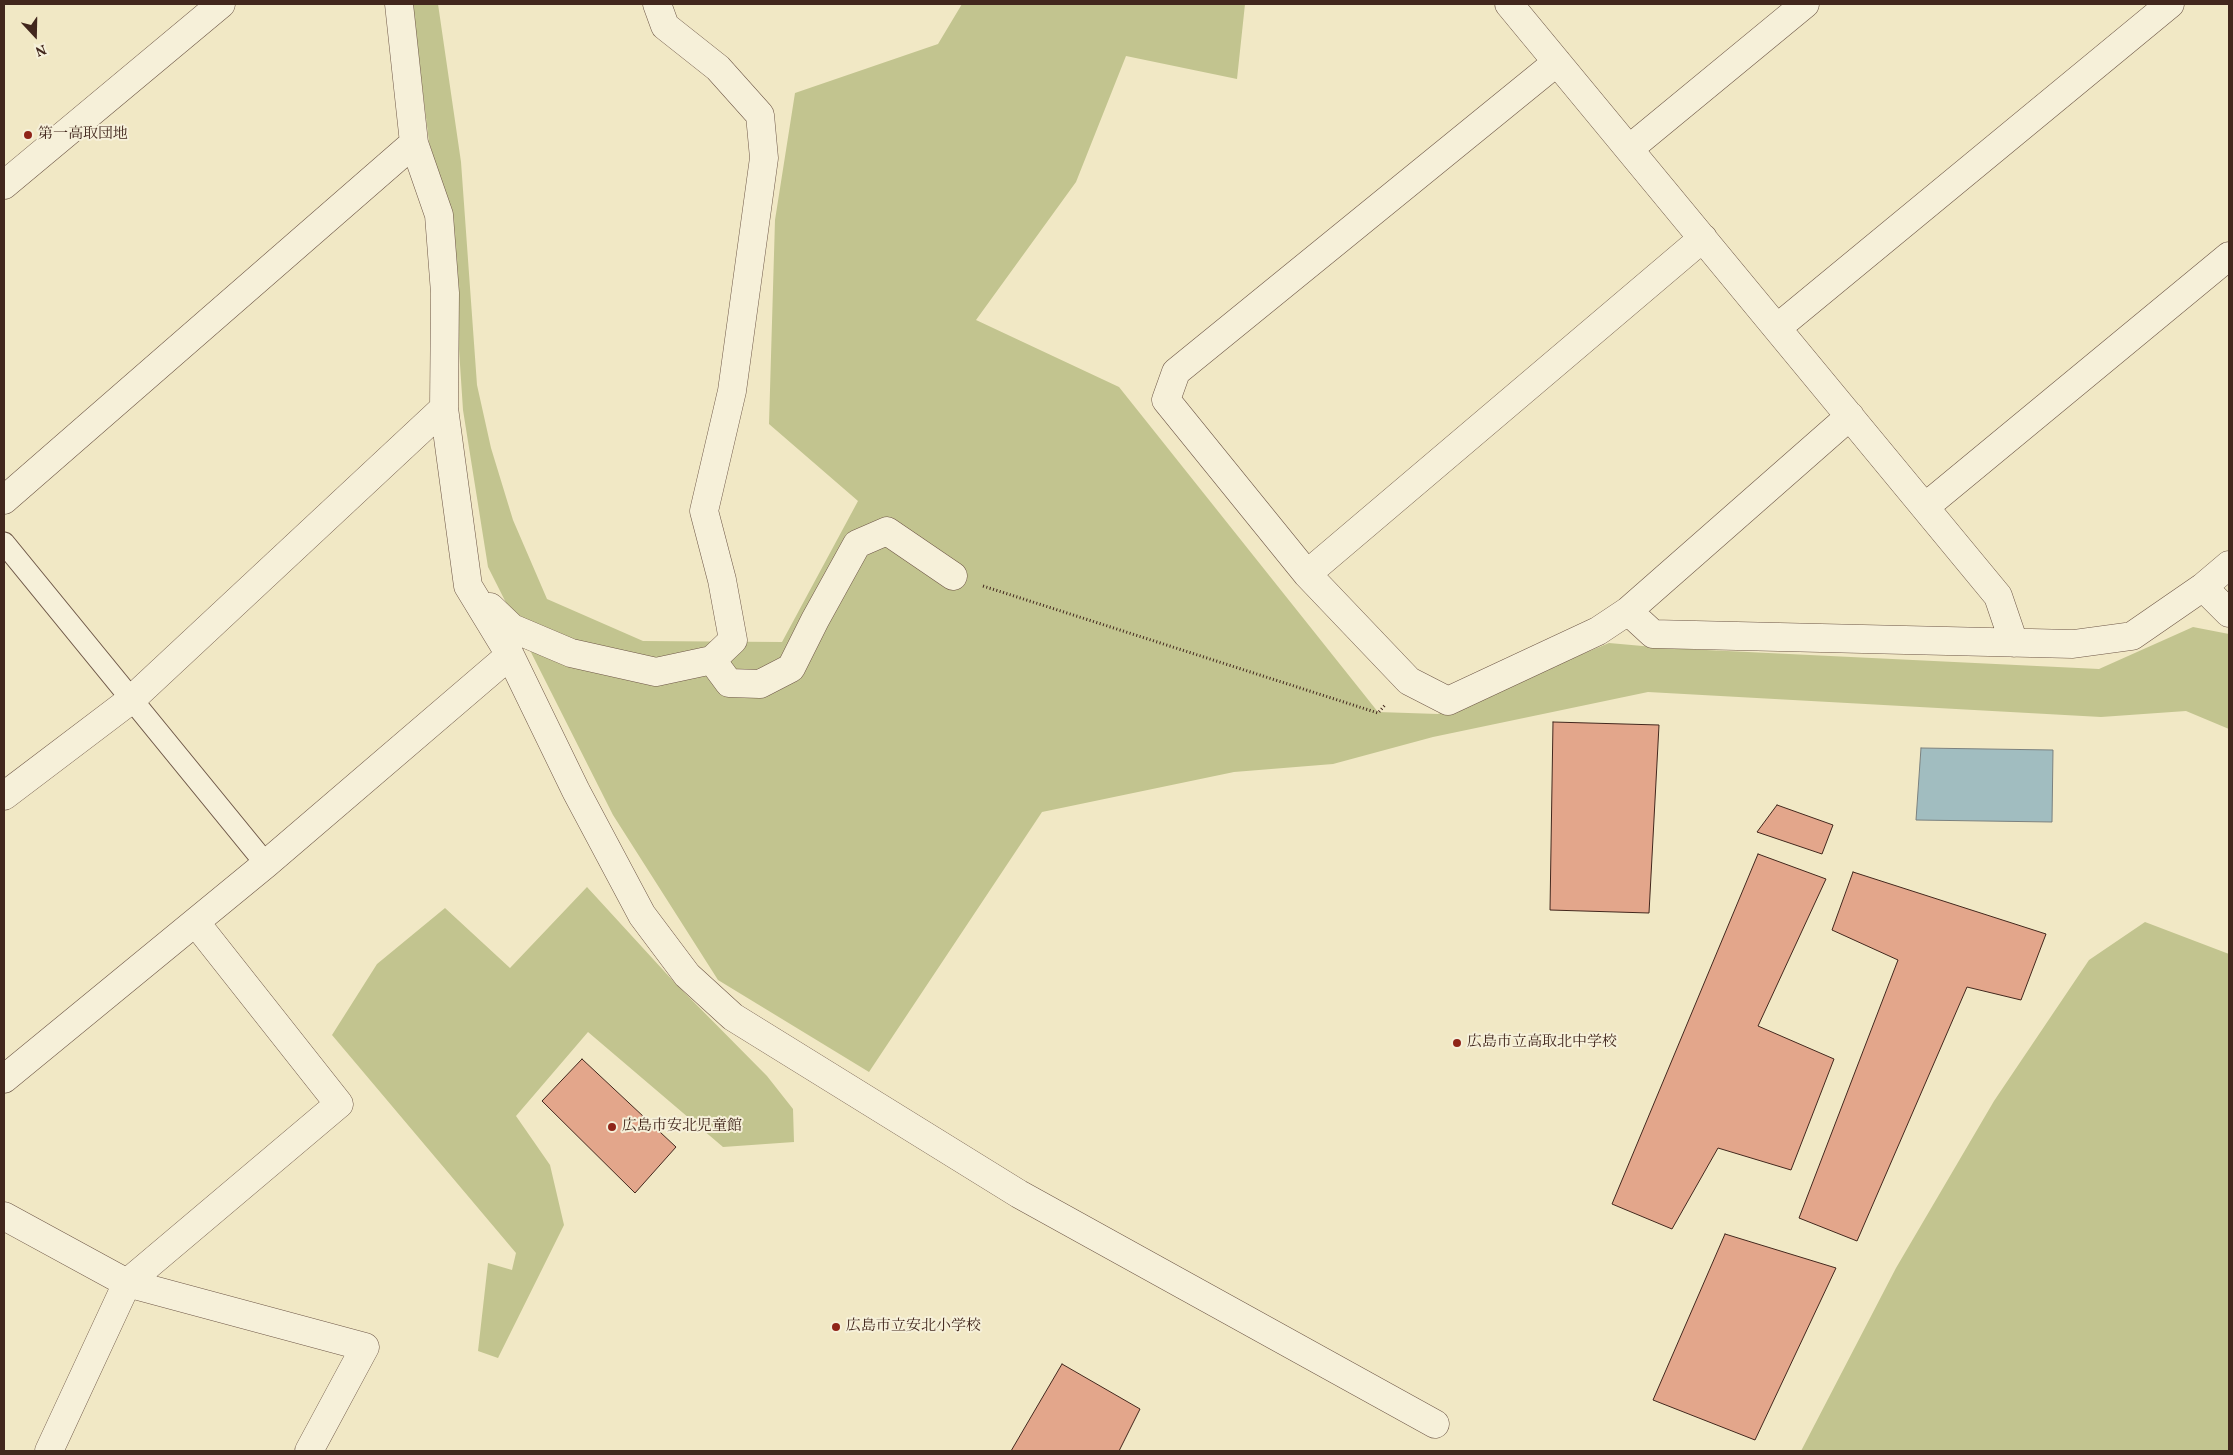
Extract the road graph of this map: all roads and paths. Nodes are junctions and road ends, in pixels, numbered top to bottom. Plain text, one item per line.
1 (221, 4) edge
2 (399, 4) edge
3 (657, 4) edge
4 (1509, 4) edge
5 (1805, 4) edge
6 (2170, 4) edge
7 (1557, 62) junction
8 (414, 144) junction
9 (1629, 149) junction
10 (4, 185) edge
11 (1703, 238) junction
12 (2229, 256) edge
13 (1777, 328) junction
14 (444, 408) junction
15 (1850, 416) junction
16 (4, 500) edge
17 (1925, 507) junction
18 (4, 543) edge
19 (2229, 565) edge
20 (1307, 574) junction
21 (953, 576) joint
22 (468, 586) junction
23 (2203, 587) junction
24 (1628, 610) junction
25 (2229, 613) edge
26 (2014, 643) junction
27 (510, 655) junction
28 (712, 660) junction
29 (1409, 681) junction
30 (132, 699) junction
31 (4, 796) edge
32 (266, 864) junction
33 (196, 923) junction
34 (4, 1079) edge
35 (4, 1216) edge
36 (127, 1283) junction
37 (1435, 1424) dead end
38 (49, 1451) edge
39 (309, 1451) edge

1 - 10 street
2 - 8 street
3 - 28 street
4 - 7 street
5 - 9 street
6 - 13 street
7 - 9 street
7 - 20 street
8 - 14 street
8 - 16 street
9 - 11 street
11 - 13 street
11 - 20 street
12 - 17 street
13 - 15 street
14 - 22 street
14 - 30 street
15 - 17 street
15 - 24 street
17 - 26 street
18 - 30 lane
19 - 23 street
20 - 29 street
21 - 28 street
21 - 29 path
22 - 27 street
22 - 28 street
23 - 25 street
23 - 26 street
24 - 26 street
24 - 29 street
27 - 32 street
27 - 37 street
30 - 31 street
30 - 32 lane
32 - 33 street
33 - 34 street
33 - 36 street
35 - 36 street
36 - 38 street
36 - 39 street

